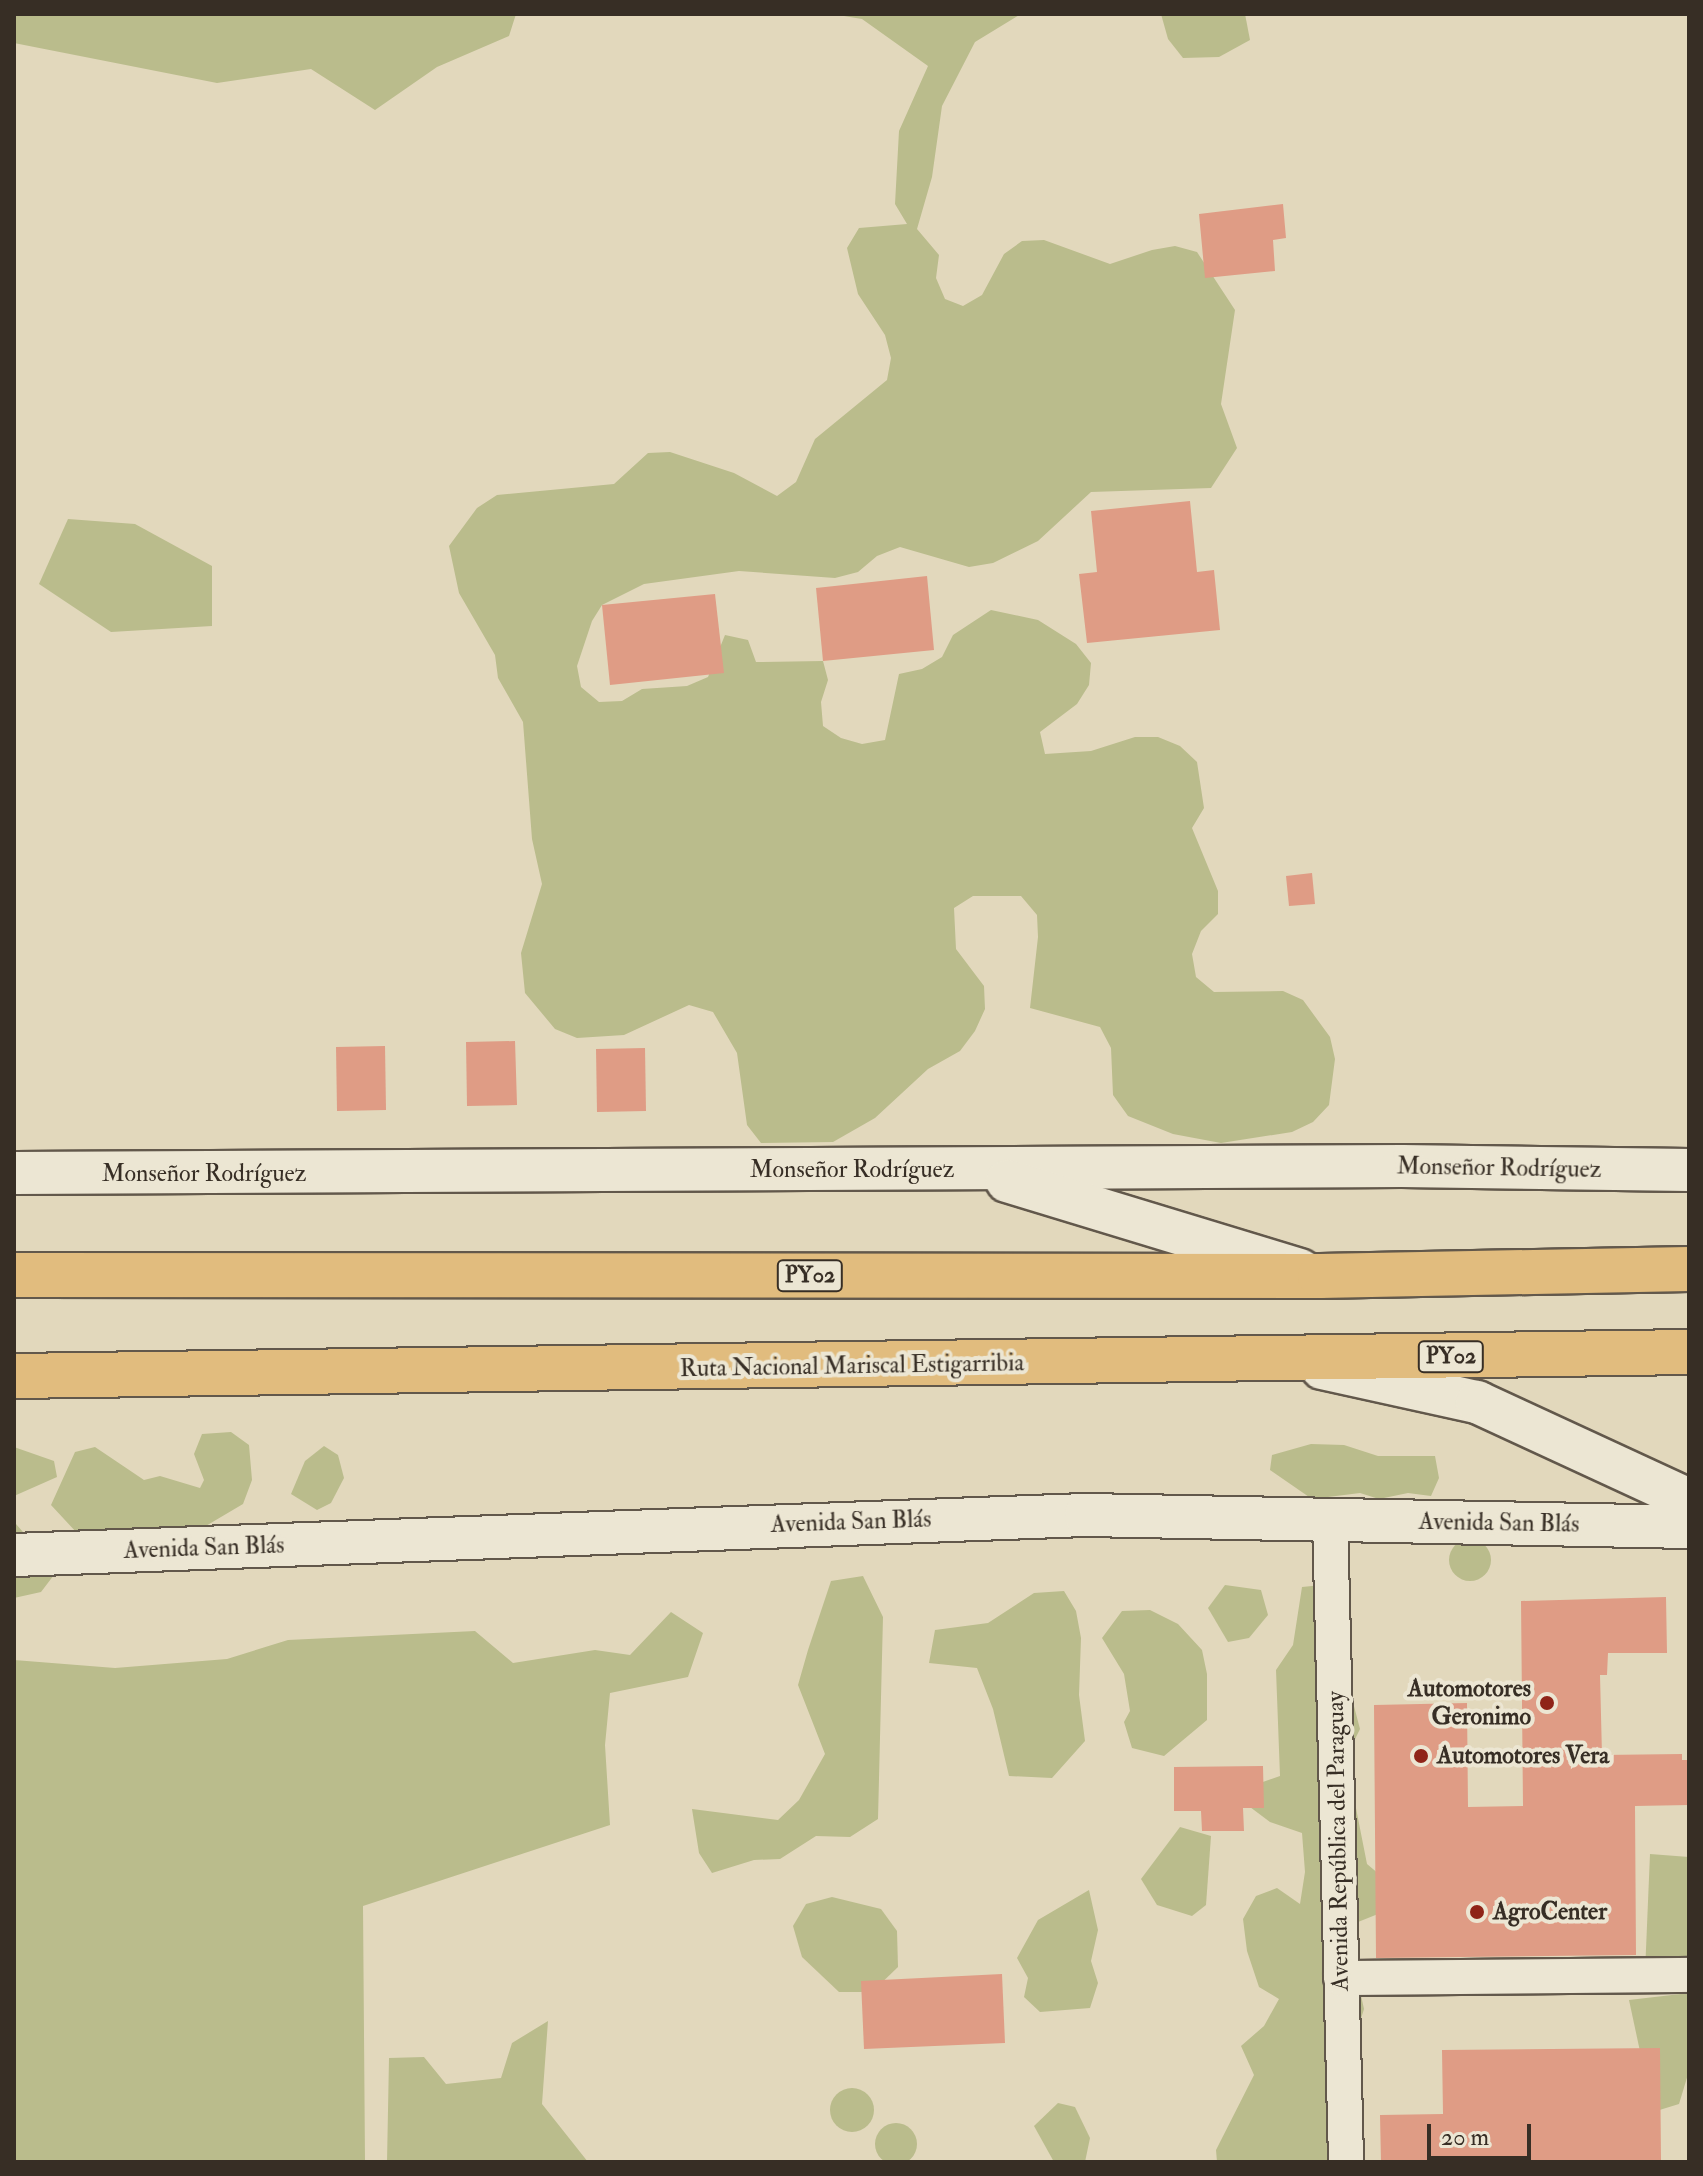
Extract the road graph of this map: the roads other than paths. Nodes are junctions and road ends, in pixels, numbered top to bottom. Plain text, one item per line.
1 (967, 1169) junction
2 (1689, 1170) edge
3 (14, 1173) edge
4 (1689, 1269) edge
5 (14, 1275) edge
6 (1320, 1276) junction
7 (1689, 1352) edge
8 (1289, 1361) junction
9 (14, 1376) edge
10 (1689, 1500) edge
11 (1330, 1519) junction
12 (1689, 1527) edge
13 (14, 1555) edge
14 (1689, 1975) edge
15 (1341, 1978) junction
16 (1346, 2162) edge

1 - 2 street, Monseñor Rodríguez
1 - 3 street, Monseñor Rodríguez
1 - 6 street
4 - 6 highway, PY02
5 - 6 highway, PY02
7 - 8 highway, Ruta Nacional Mariscal Estigarribia / PY02
8 - 9 highway, Ruta Nacional Mariscal Estigarribia / PY02
8 - 10 street
11 - 12 street, Avenida San Blás
11 - 13 street, Avenida San Blás
11 - 15 street, Avenida República del Paraguay
14 - 15 street
15 - 16 street, Avenida República del Paraguay

